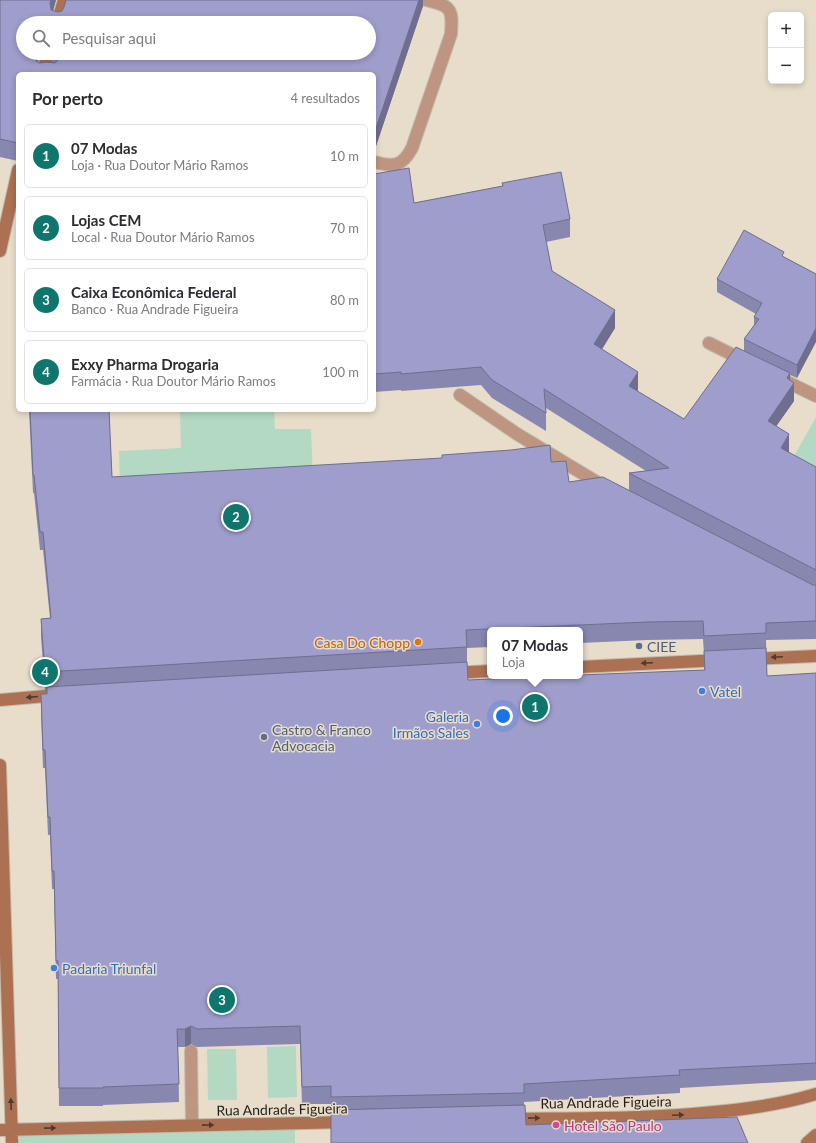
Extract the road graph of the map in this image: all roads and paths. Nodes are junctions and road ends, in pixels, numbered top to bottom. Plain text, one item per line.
1 (64, 0) edge
2 (426, 0) edge
3 (59, 16) edge
4 (47, 60) edge
5 (46, 72) edge
6 (376, 162) edge
7 (16, 188) edge
8 (0, 251) edge
9 (709, 343) dead end
10 (460, 395) dead end
11 (816, 396) edge
12 (618, 494) edge
13 (816, 656) edge
14 (583, 667) edge
15 (487, 671) edge
16 (443, 673) edge
17 (68, 695) edge
18 (0, 700) edge
19 (0, 765) edge
20 (191, 1050) dead end
21 (816, 1094) edge
22 (496, 1119) edge
23 (355, 1122) edge
24 (192, 1125) junction
25 (6, 1129) edge
26 (816, 1135) edge
27 (12, 1143) edge
28 (807, 1143) edge

1 - 3 street
2 - 6 street
4 - 5 street
7 - 8 street
9 - 11 street
10 - 12 street
13 -> 14 street
15 - 16 street
17 -> 18 street
25 -> 19 street
20 - 24 street
22 -> 21 street, Rua Andrade Figueira
24 -> 23 street, Rua Andrade Figueira
25 -> 24 street, Rua Andrade Figueira
25 - 27 street
26 - 28 street

